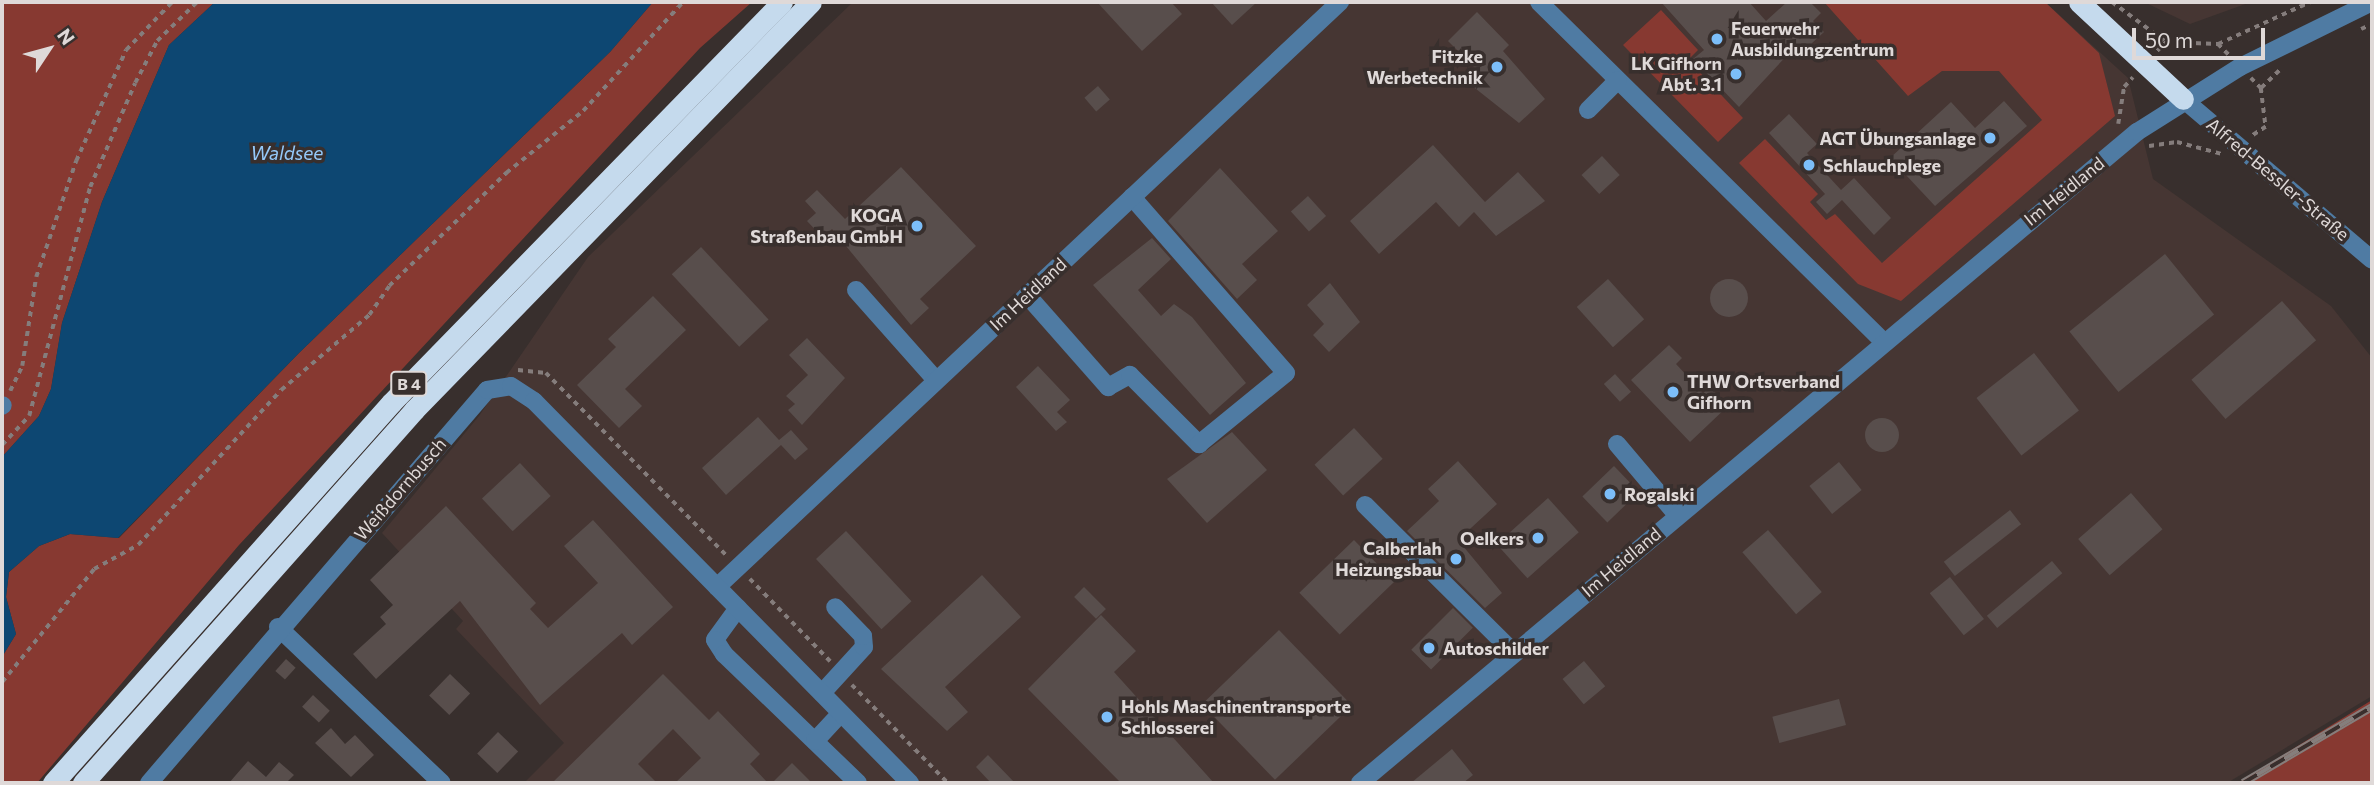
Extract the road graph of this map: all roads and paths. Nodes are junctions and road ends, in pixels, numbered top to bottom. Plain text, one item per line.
1 (172, 2) edge
2 (197, 2) edge
3 (683, 2) edge
4 (782, 2) edge
5 (811, 2) edge
6 (1340, 2) edge
7 (1539, 2) edge
8 (2079, 2) edge
9 (2112, 2) edge
10 (2310, 2) edge
11 (2372, 2) edge
12 (2372, 24) edge
13 (2351, 33) dead end
14 (2293, 62) dead end
15 (1618, 80) junction
16 (2124, 87) dead end
17 (2183, 99) junction
18 (1588, 110) dead end
19 (2122, 119) dead end
20 (2266, 127) dead end
21 (1132, 197) junction
22 (2372, 260) edge
23 (856, 290) dead end
24 (1027, 295) junction
25 (1883, 341) junction
26 (936, 380) junction
27 (2, 406) edge
28 (1617, 444) dead end
29 (2, 445) edge
30 (1365, 505) dead end
31 (1677, 515) junction
32 (716, 587) junction
33 (835, 607) dead end
34 (738, 608) junction
35 (278, 627) junction
36 (1514, 653) junction
37 (2, 682) edge
38 (822, 693) junction
39 (841, 713) junction
40 (815, 741) junction
41 (53, 783) edge
42 (83, 783) edge
43 (149, 783) edge
44 (442, 783) edge
45 (858, 783) edge
46 (910, 783) edge
47 (1360, 783) edge

1 - 27 path
2 - 29 path
3 - 37 path
4 - 41 highway, B 4
5 - 42 highway, B 4
6 - 21 street, Im Heidland
7 - 15 street
8 - 17 highway
9 - 10 path
11 - 17 street, Im Heidland
12 - 13 path
14 - 20 path
15 - 18 street
15 - 25 street
16 - 19 path
17 - 22 street, Alfred-Bessler-Straße
17 - 25 street, Im Heidland
21 - 24 street, Im Heidland
21 - 24 street
23 - 26 street
24 - 26 street, Im Heidland
25 - 31 street, Im Heidland
26 - 32 street, Im Heidland
28 - 31 street
30 - 36 street
31 - 36 street, Im Heidland
32 - 34 street
32 - 35 street, Weißdornbusch
33 - 38 street
34 - 38 street
34 - 40 street
35 - 43 street, Weißdornbusch
35 - 44 street
36 - 47 street, Im Heidland
38 - 39 street
39 - 40 street
39 - 46 street
40 - 45 street

